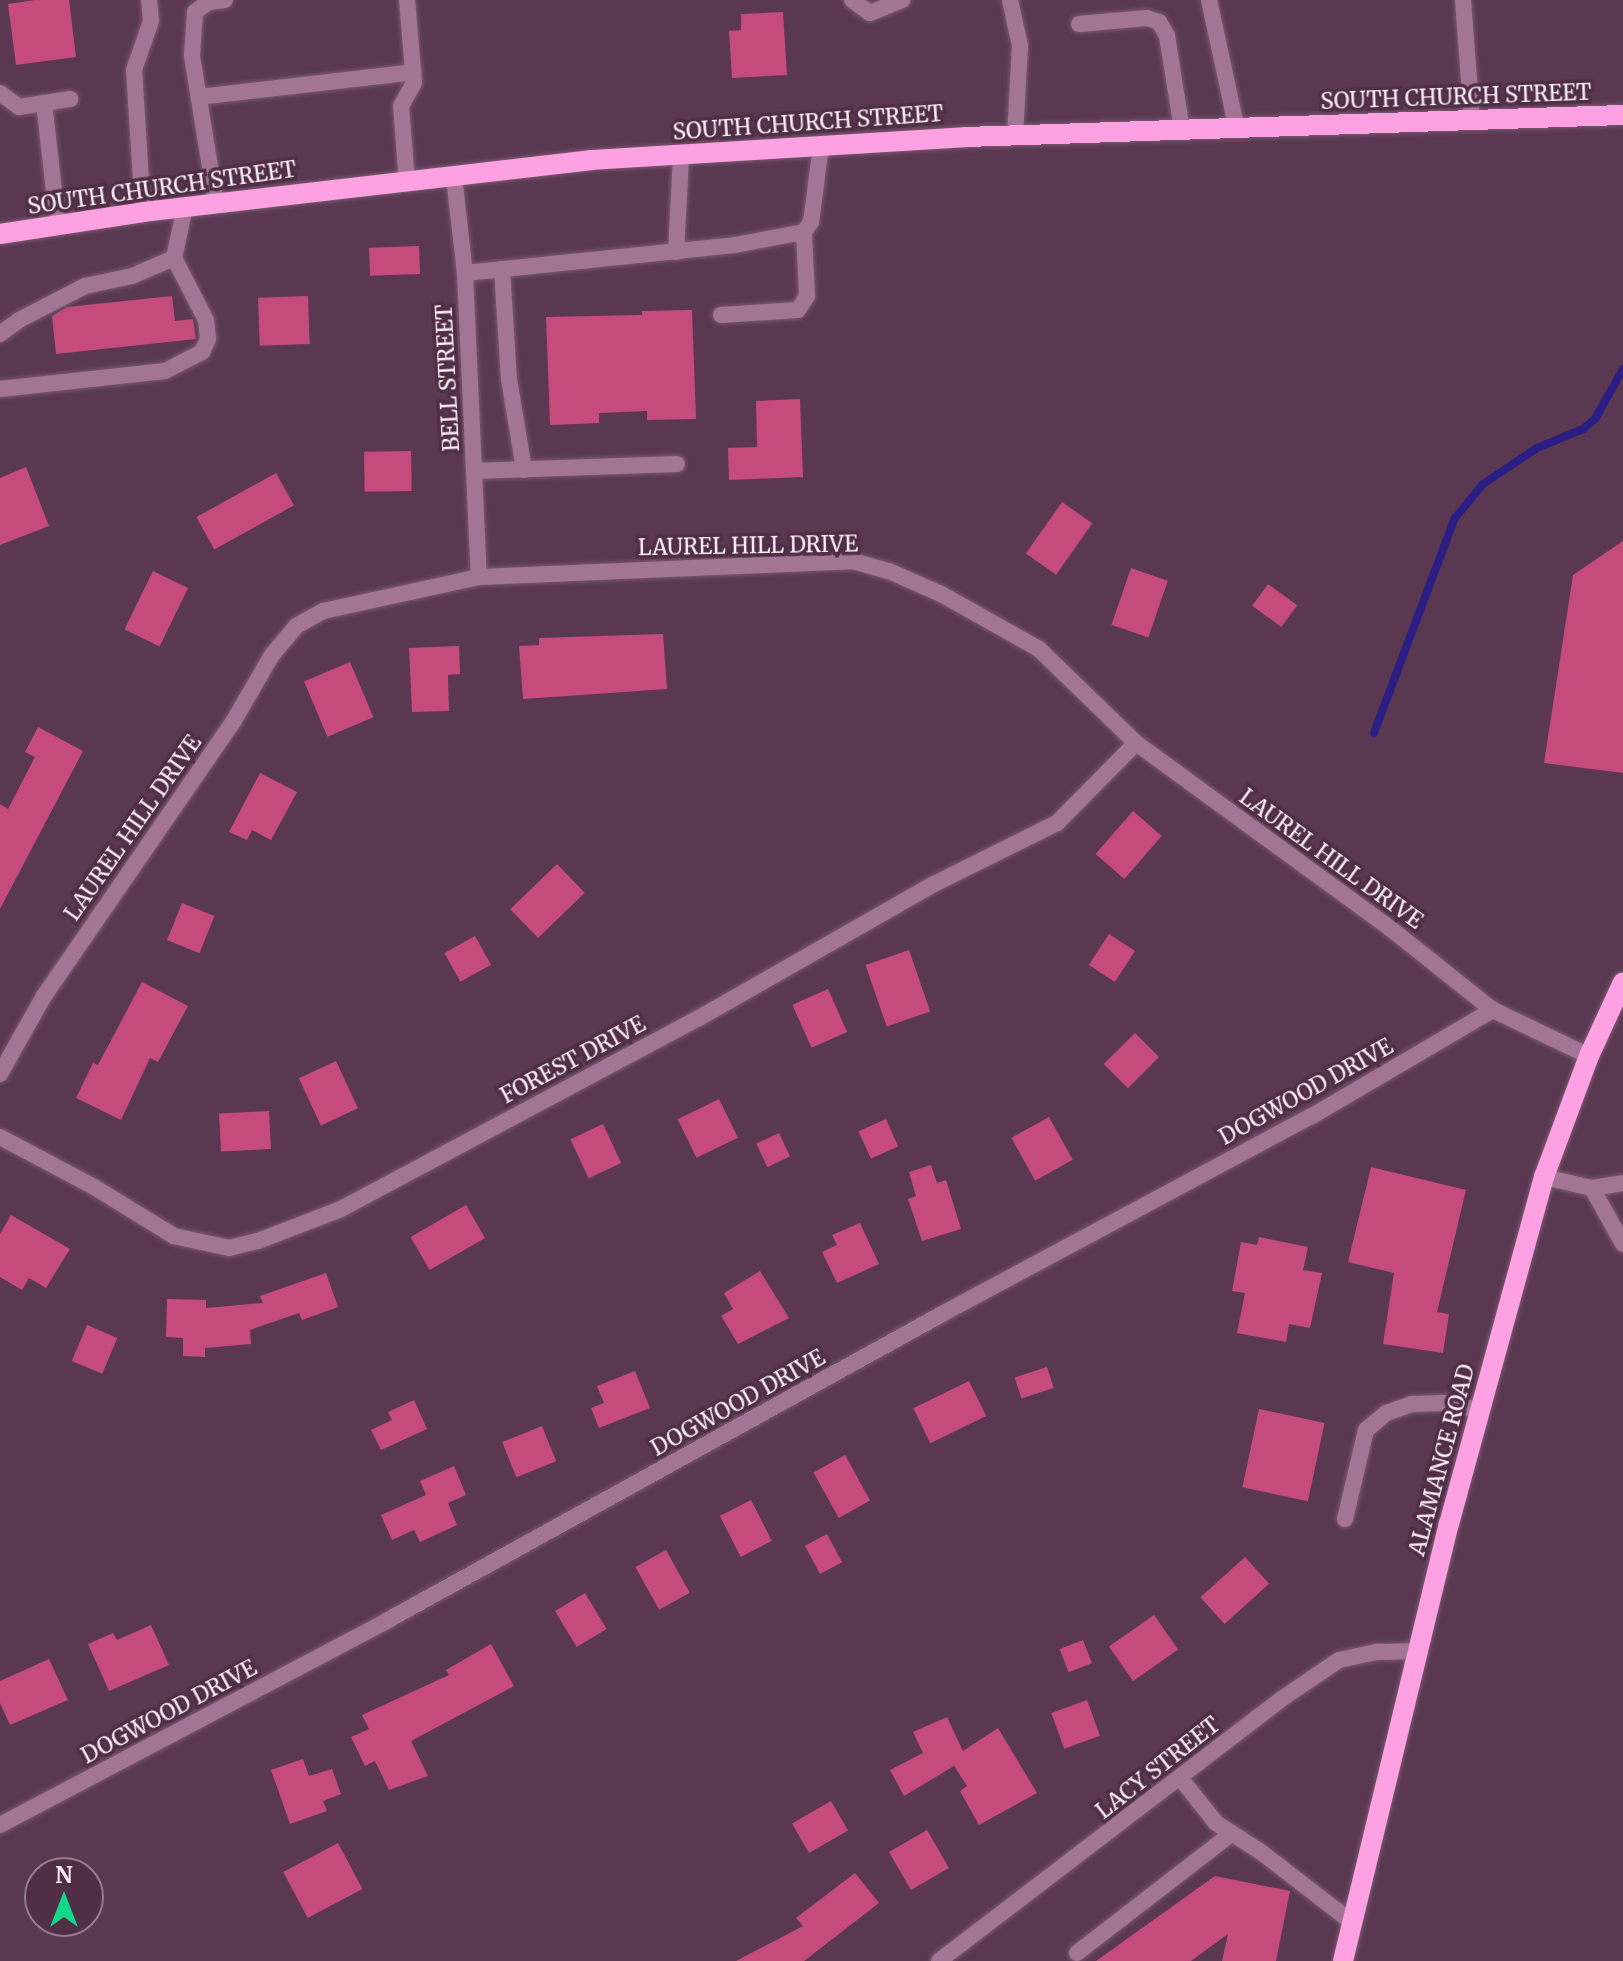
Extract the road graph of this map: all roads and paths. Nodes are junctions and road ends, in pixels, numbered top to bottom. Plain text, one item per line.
1 (149, 0) edge
2 (225, 0) edge
3 (407, 0) edge
4 (852, 0) edge
5 (903, 0) edge
6 (1010, 0) edge
7 (1209, 0) edge
8 (1463, 0) edge
9 (1079, 24) dead end
10 (414, 72) junction
11 (0, 93) edge
12 (199, 97) junction
13 (70, 99) dead end
14 (44, 103) junction
15 (1623, 115) edge
16 (1472, 121) junction
17 (1237, 129) junction
18 (1182, 130) junction
19 (1015, 136) junction
20 (821, 146) junction
21 (681, 155) junction
22 (454, 177) junction
23 (407, 182) junction
24 (216, 204) junction
25 (185, 207) junction
26 (143, 212) junction
27 (58, 225) junction
28 (804, 232) junction
29 (0, 234) edge
30 (676, 252) junction
31 (174, 258) junction
32 (502, 269) junction
33 (465, 273) junction
34 (721, 315) dead end
35 (0, 334) edge
36 (0, 389) edge
37 (677, 464) dead end
38 (524, 470) junction
39 (475, 471) junction
40 (479, 577) junction
41 (1136, 743) junction
42 (1623, 982) edge
43 (1493, 1010) junction
44 (1589, 1056) junction
45 (0, 1074) edge
46 (0, 1137) edge
47 (1544, 1177) junction
48 (1623, 1183) edge
49 (1592, 1188) junction
50 (1623, 1244) edge
51 (1479, 1410) junction
52 (1345, 1519) dead end
53 (1420, 1651) junction
54 (1181, 1779) junction
55 (0, 1825) edge
56 (1232, 1833) junction
57 (1353, 1923) junction
58 (1077, 1953) dead end
59 (939, 1961) edge
60 (1343, 1961) edge

1 - 26 street
2 - 12 street
3 - 10 street
4 - 5 street
6 - 19 street
7 - 17 street
8 - 16 street
9 - 18 street
10 - 12 street
10 - 23 street
11 - 14 street
12 - 24 street
13 - 14 street
14 - 27 street
15 - 16 main road, SOUTH CHURCH STREET
16 - 17 main road, SOUTH CHURCH STREET
17 - 18 main road, SOUTH CHURCH STREET
18 - 19 main road, SOUTH CHURCH STREET
19 - 20 main road, SOUTH CHURCH STREET
20 - 21 main road, SOUTH CHURCH STREET
20 - 28 street
21 - 22 main road, SOUTH CHURCH STREET
21 - 30 street
22 - 23 main road, SOUTH CHURCH STREET
22 - 33 street, BELL STREET
23 - 24 main road, SOUTH CHURCH STREET
24 - 25 main road, SOUTH CHURCH STREET
25 - 26 main road, SOUTH CHURCH STREET
25 - 31 street
26 - 27 main road, SOUTH CHURCH STREET
27 - 29 main road, SOUTH CHURCH STREET
28 - 30 street
28 - 34 street
30 - 32 street
31 - 35 street
31 - 36 street
32 - 33 street
32 - 38 street
33 - 39 street, BELL STREET
37 - 38 street
38 - 39 street
39 - 40 street, BELL STREET
40 - 41 street, LAUREL HILL DRIVE
40 - 45 street, LAUREL HILL DRIVE
41 - 43 street, LAUREL HILL DRIVE
41 - 46 street, FOREST DRIVE
42 - 44 main road, ALAMANCE ROAD
43 - 44 street, LAUREL HILL DRIVE
43 - 55 street, DOGWOOD DRIVE
44 - 47 main road, ALAMANCE ROAD
47 - 49 street
47 - 51 main road, ALAMANCE ROAD
48 - 49 street
49 - 50 street
51 - 52 street
51 - 53 main road, ALAMANCE ROAD
53 - 54 street, LACY STREET
53 - 57 main road, ALAMANCE ROAD
54 - 56 street
54 - 59 street, LACY STREET
56 - 57 street
56 - 58 street
57 - 60 main road, ALAMANCE ROAD

